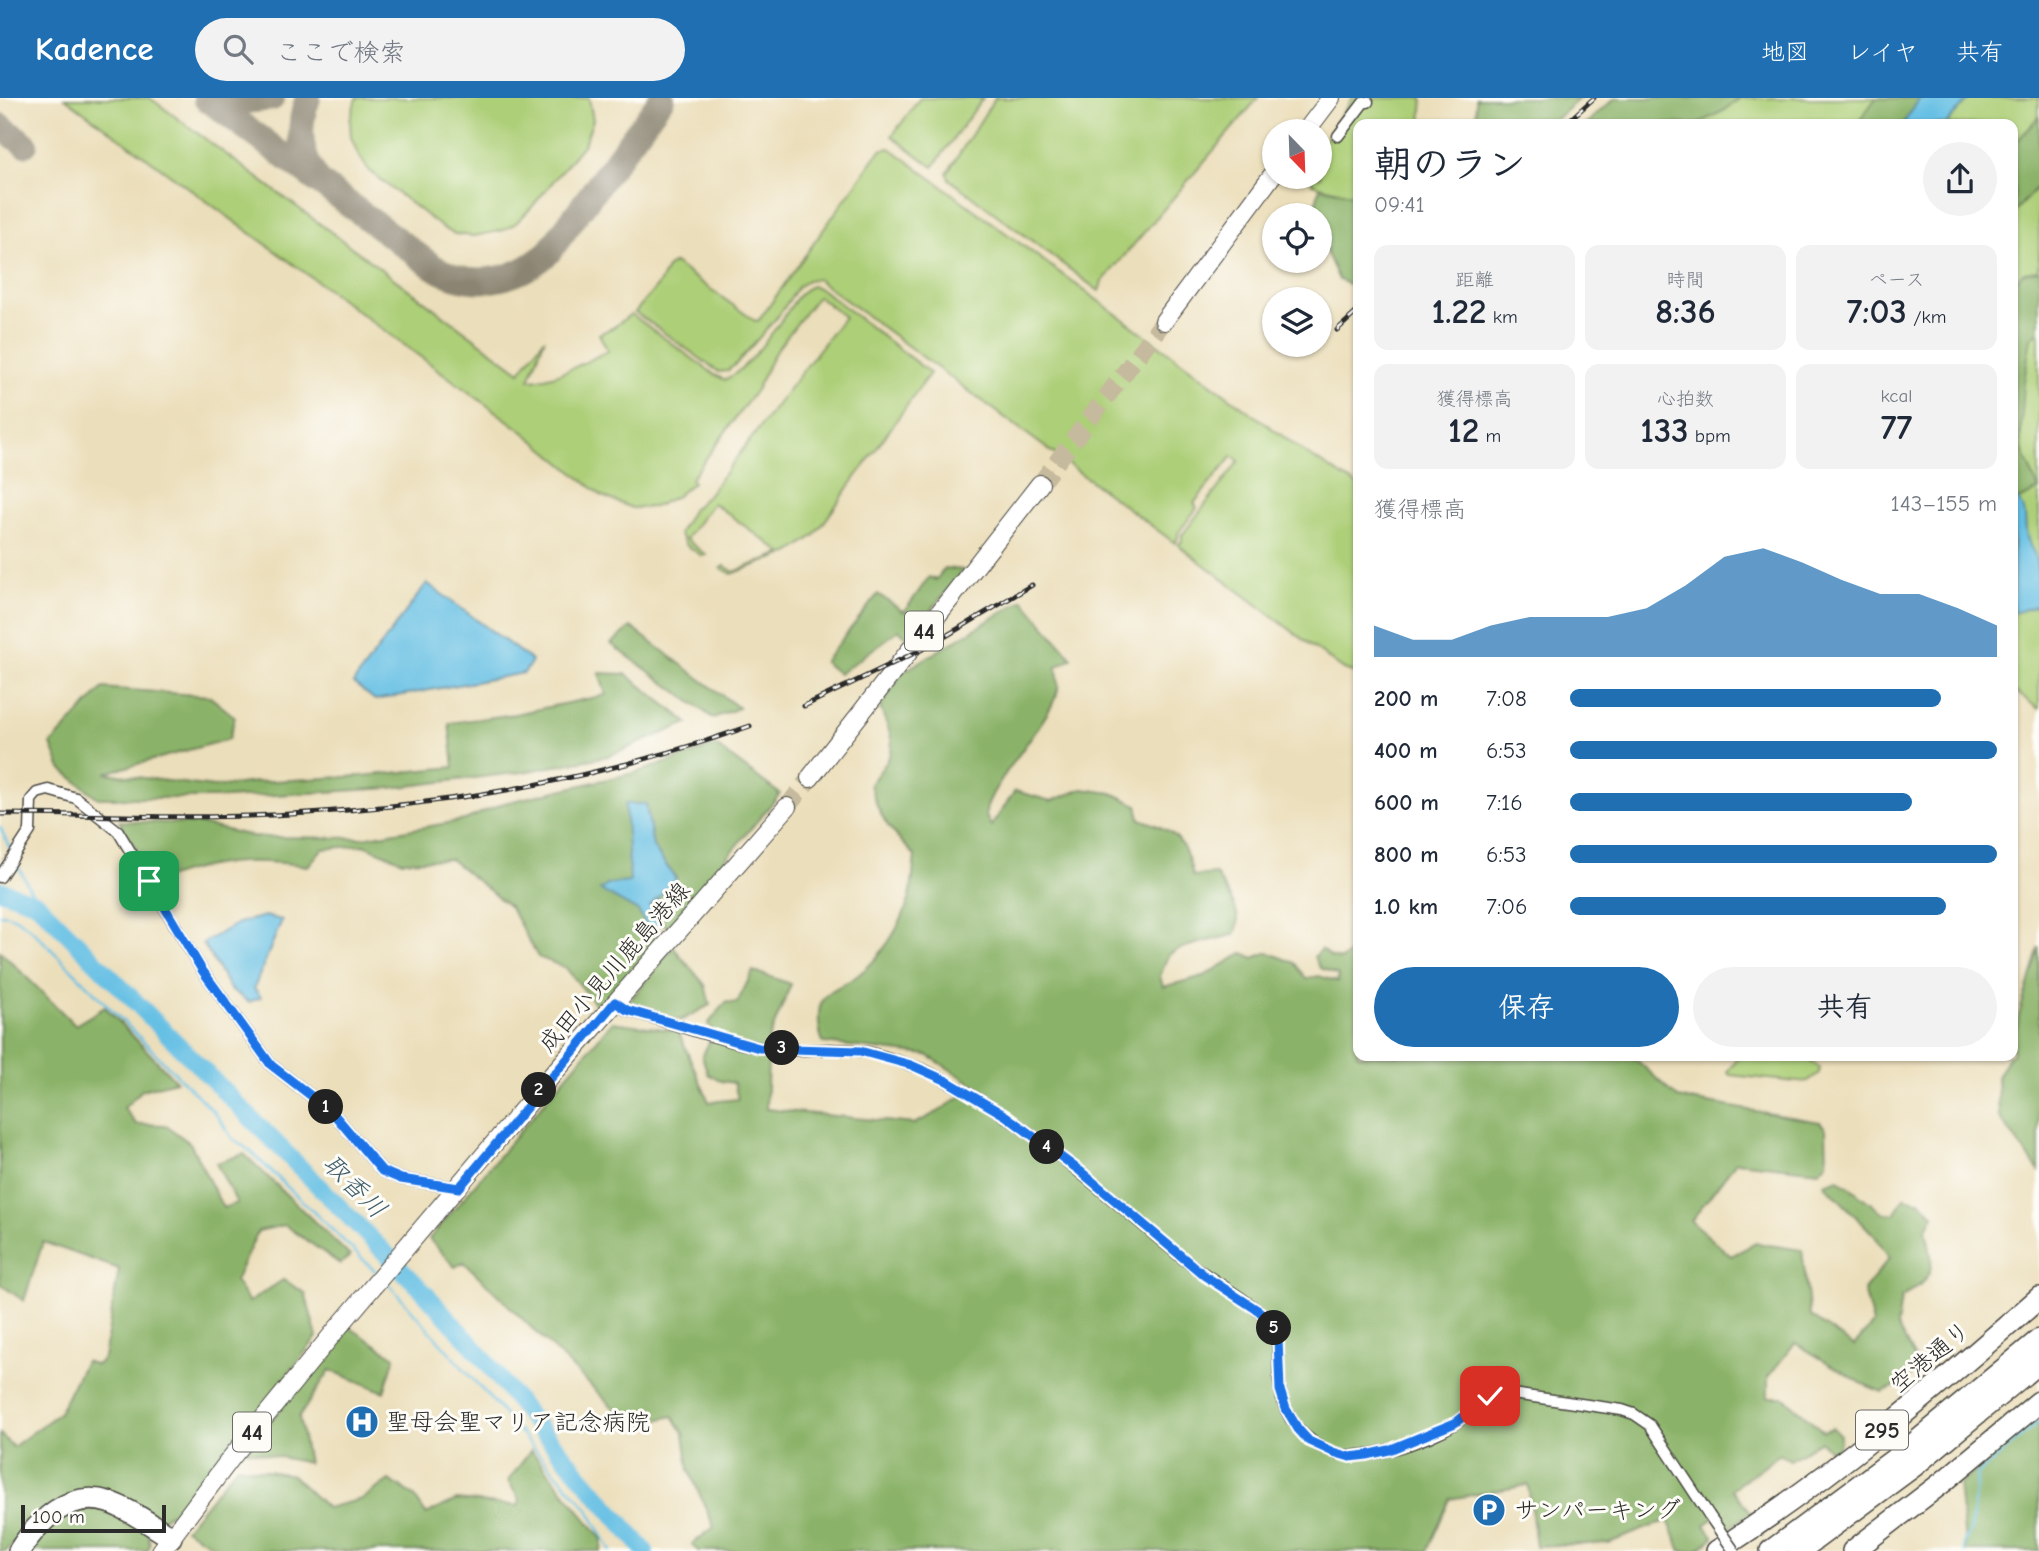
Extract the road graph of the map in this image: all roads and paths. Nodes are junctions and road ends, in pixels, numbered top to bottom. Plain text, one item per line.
1 (1331, 98) edge
2 (1368, 102) dead end
3 (1315, 119) edge
4 (1338, 136) dead end
5 (1262, 189) edge
6 (1164, 321) tunnel mouth
7 (1040, 484) tunnel mouth
8 (810, 778) tunnel mouth
9 (787, 807) tunnel mouth
10 (0, 877) edge
11 (615, 1002) junction
12 (459, 1188) junction
13 (2039, 1298) edge
14 (2039, 1340) edge
15 (2039, 1362) edge
16 (2039, 1402) edge
17 (166, 1544) edge
18 (19, 1551) edge
19 (1717, 1551) edge
20 (1734, 1551) edge
21 (1771, 1551) edge
22 (1799, 1551) edge
23 (1853, 1551) edge

1 - 3 main road
2 - 4 street
5 - 6 main road
7 - 8 main road, 44
9 - 11 main road, 成田小見川鹿島港線 / 44
10 - 12 street
11 - 12 main road, 成田小見川鹿島港線 / 44
11 - 20 street, bridge
12 - 17 main road, 成田小見川鹿島港線 / 44
13 - 19 highway, 空港通り / 295
14 - 21 highway
15 - 22 highway
16 - 23 highway
17 - 18 highway

